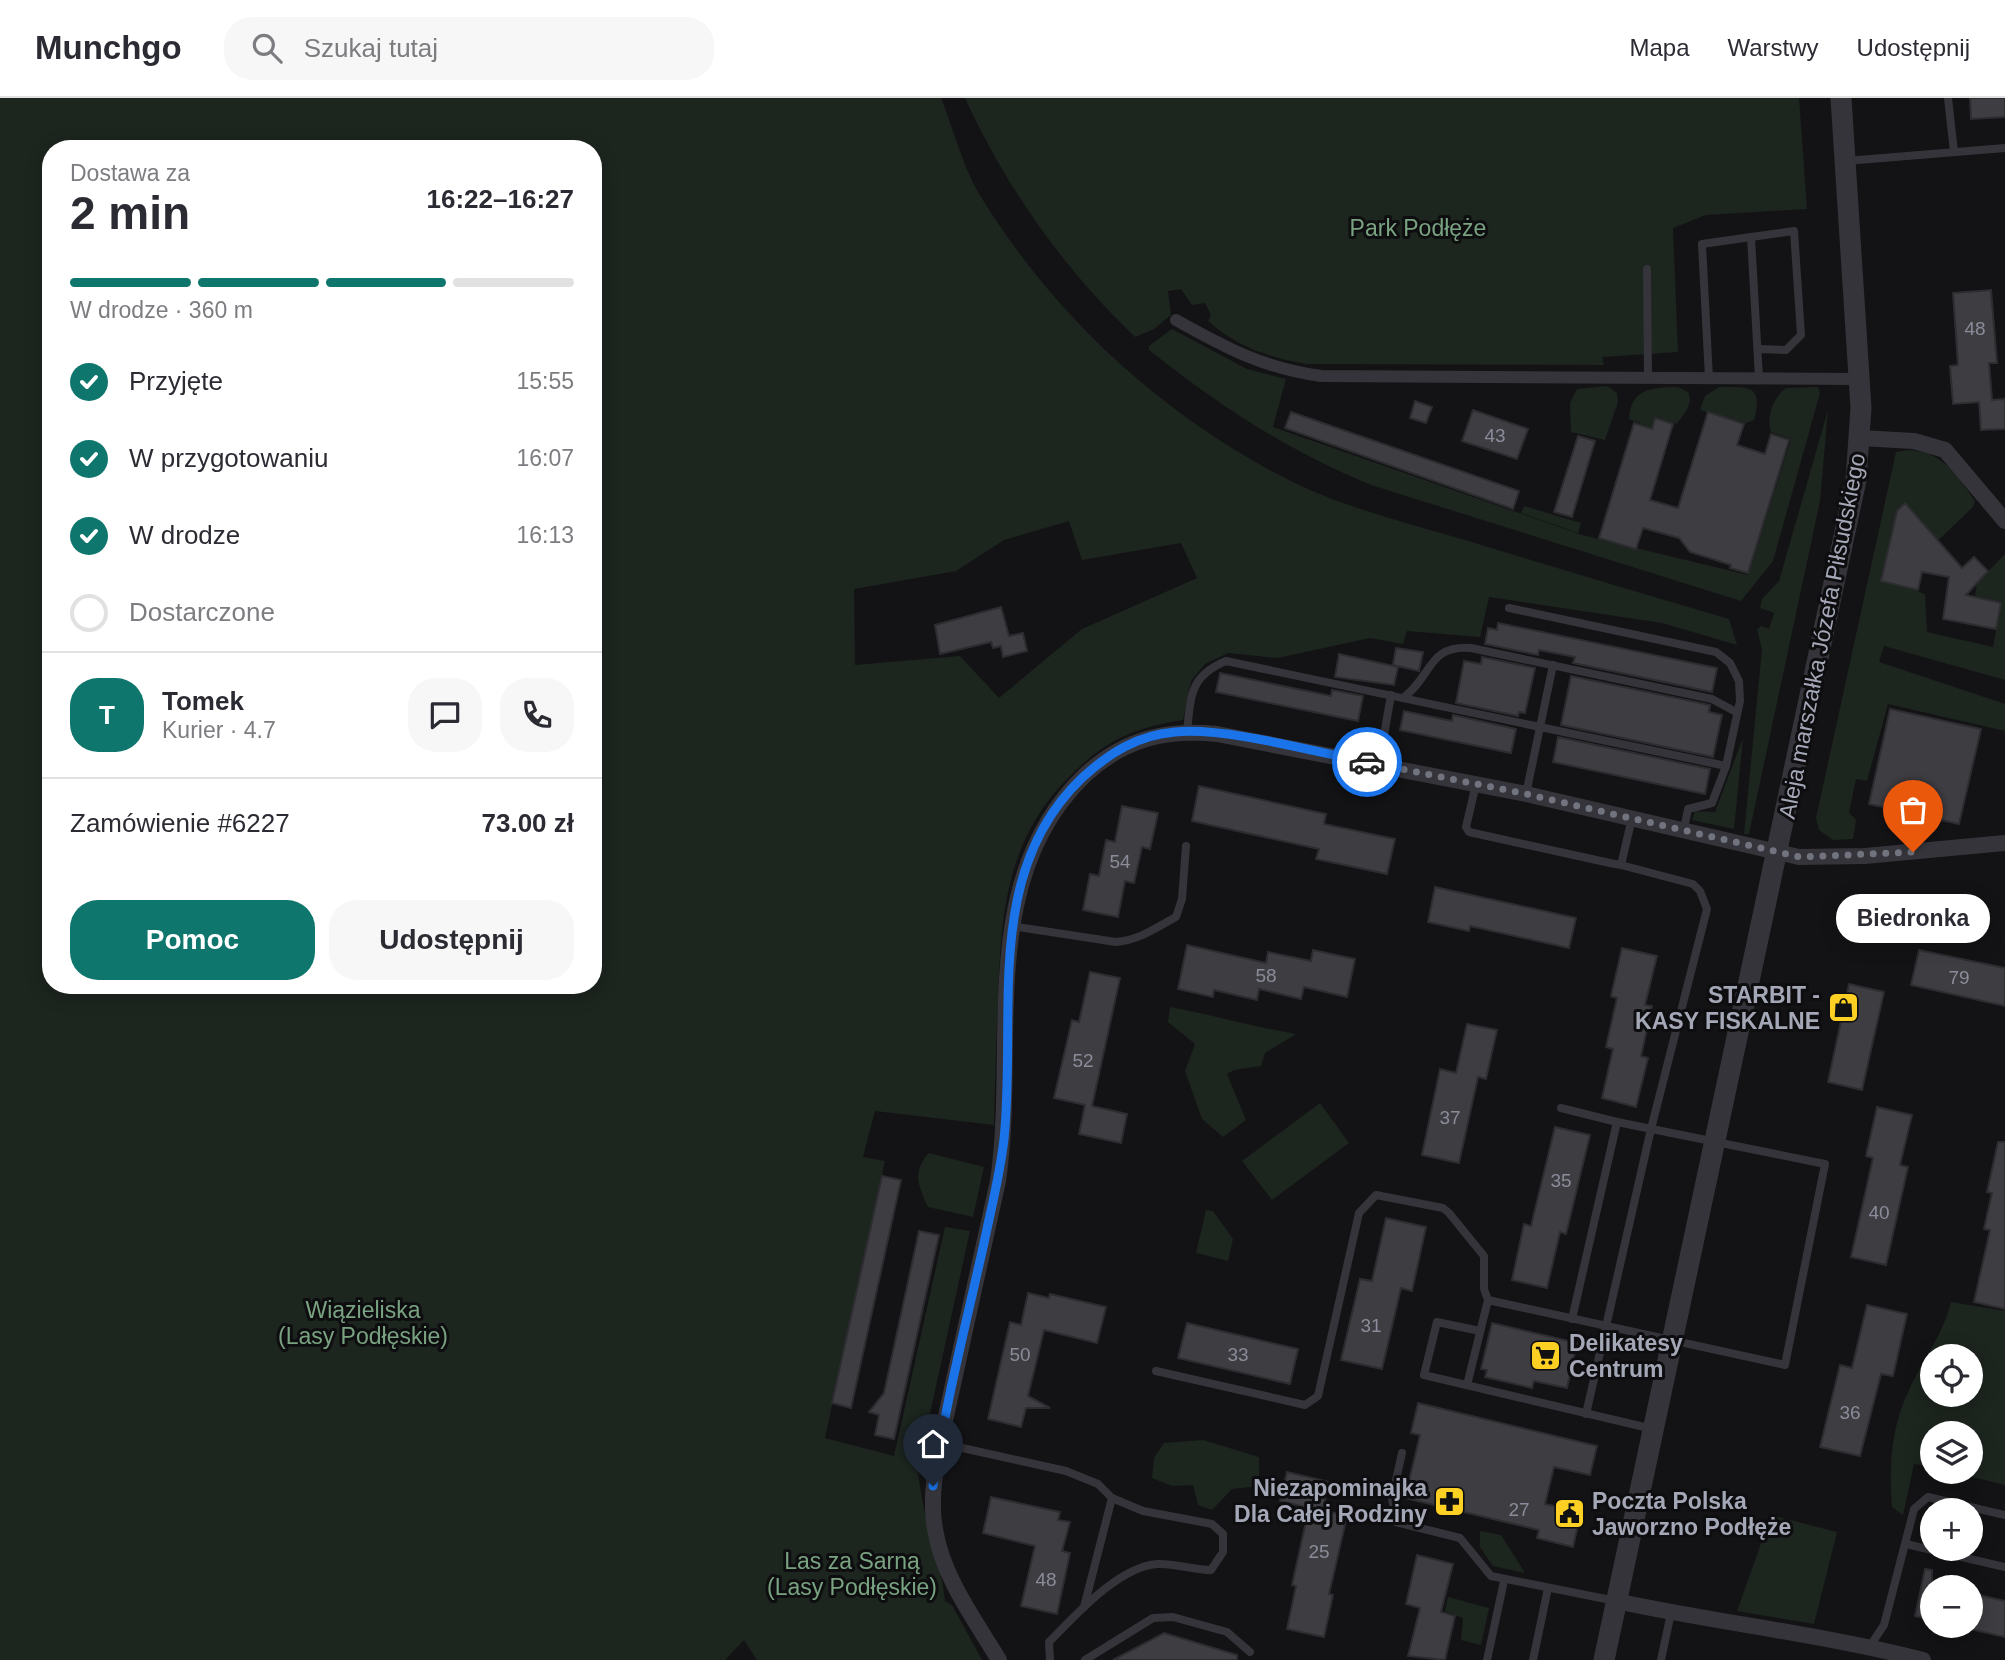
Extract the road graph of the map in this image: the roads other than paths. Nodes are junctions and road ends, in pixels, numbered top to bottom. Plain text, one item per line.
1 (1841, 98) edge
2 (1948, 98) edge
3 (2005, 148) edge
4 (1954, 152) junction
5 (1846, 161) junction
6 (1751, 237) junction
7 (1647, 269) dead end
8 (1176, 320) dead end
9 (1759, 354) junction
10 (1648, 378) junction
11 (1709, 378) junction
12 (1759, 378) junction
13 (1860, 379) junction
14 (1860, 438) junction
15 (2005, 521) edge
16 (1509, 608) dead end
17 (1553, 665) junction
18 (1391, 695) junction
19 (1403, 698) junction
20 (1736, 712) junction
21 (1540, 727) junction
22 (1187, 731) junction
23 (1379, 765) junction
24 (1727, 766) junction
25 (1476, 784) junction
26 (1526, 794) junction
27 (1632, 818) junction
28 (1684, 829) junction
29 (2005, 843) edge
30 (1186, 846) dead end
31 (1779, 853) junction
32 (1621, 865) junction
33 (1012, 926) junction
34 (1562, 1108) dead end
35 (1616, 1122) junction
36 (1651, 1129) junction
37 (1716, 1142) junction
38 (1488, 1300) junction
39 (1573, 1319) junction
40 (1607, 1327) junction
41 (1480, 1331) junction
42 (1674, 1342) junction
43 (1156, 1371) dead end
44 (1467, 1385) junction
45 (1586, 1414) junction
46 (1653, 1429) junction
47 (940, 1443) junction
48 (1402, 1453) dead end
49 (1112, 1499) junction
50 (2005, 1516) edge
51 (1906, 1544) junction
52 (2005, 1567) edge
53 (1504, 1581) junction
54 (1548, 1588) junction
55 (1616, 1601) junction
56 (1084, 1607) junction
57 (1671, 1613) junction
58 (1870, 1646) junction
59 (1250, 1652) dead end
60 (999, 1660) edge
61 (1050, 1660) edge
62 (1085, 1660) edge
63 (1487, 1660) edge
64 (1532, 1660) edge
65 (1604, 1660) edge
66 (1661, 1660) edge
67 (1923, 1660) edge

1 - 5 street, Aleja marszałka Józefa Piłsudskiego
2 - 4 lane
3 - 4 lane
4 - 5 lane
5 - 13 street, Aleja marszałka Józefa Piłsudskiego
6 - 9 lane
6 - 9 lane
6 - 11 lane
7 - 10 lane
8 - 10 street
9 - 12 lane
10 - 11 street
11 - 12 street
12 - 13 street
13 - 14 street, Aleja marszałka Józefa Piłsudskiego
14 - 15 street
14 - 31 street, Aleja marszałka Józefa Piłsudskiego
16 - 20 lane
17 - 19 lane
17 - 20 lane
17 - 21 lane
18 - 19 lane
18 - 22 lane
18 - 23 lane
19 - 21 lane
20 - 24 lane
21 - 24 lane
21 - 26 lane
22 - 23 street
22 - 33 street
23 - 25 street
24 - 28 lane
25 - 26 street
25 - 32 lane
26 - 27 street
27 - 28 street
27 - 32 lane
28 - 31 street
29 - 31 street
30 - 33 lane
31 - 37 street, Aleja marszałka Józefa Piłsudskiego
32 - 36 lane
33 - 47 street
34 - 35 lane
35 - 36 lane
35 - 39 lane
36 - 37 lane
36 - 40 lane
37 - 42 street, Aleja marszałka Józefa Piłsudskiego
37 - 42 lane
38 - 39 lane
38 - 41 lane
38 - 43 lane
39 - 40 lane
40 - 42 lane
40 - 45 lane
41 - 44 lane
41 - 44 lane
42 - 46 street, Aleja marszałka Józefa Piłsudskiego
44 - 45 lane
45 - 46 lane
46 - 55 street, Aleja marszałka Józefa Piłsudskiego
47 - 49 lane
47 - 60 street
48 - 53 lane
49 - 56 lane
49 - 56 lane
50 - 51 lane
51 - 52 lane
51 - 58 lane
53 - 54 lane
53 - 63 lane
54 - 55 lane
54 - 64 lane
55 - 57 street
55 - 65 street, Aleja marszałka Józefa Piłsudskiego
56 - 61 lane
57 - 58 street
57 - 66 lane
58 - 67 street
59 - 62 lane

